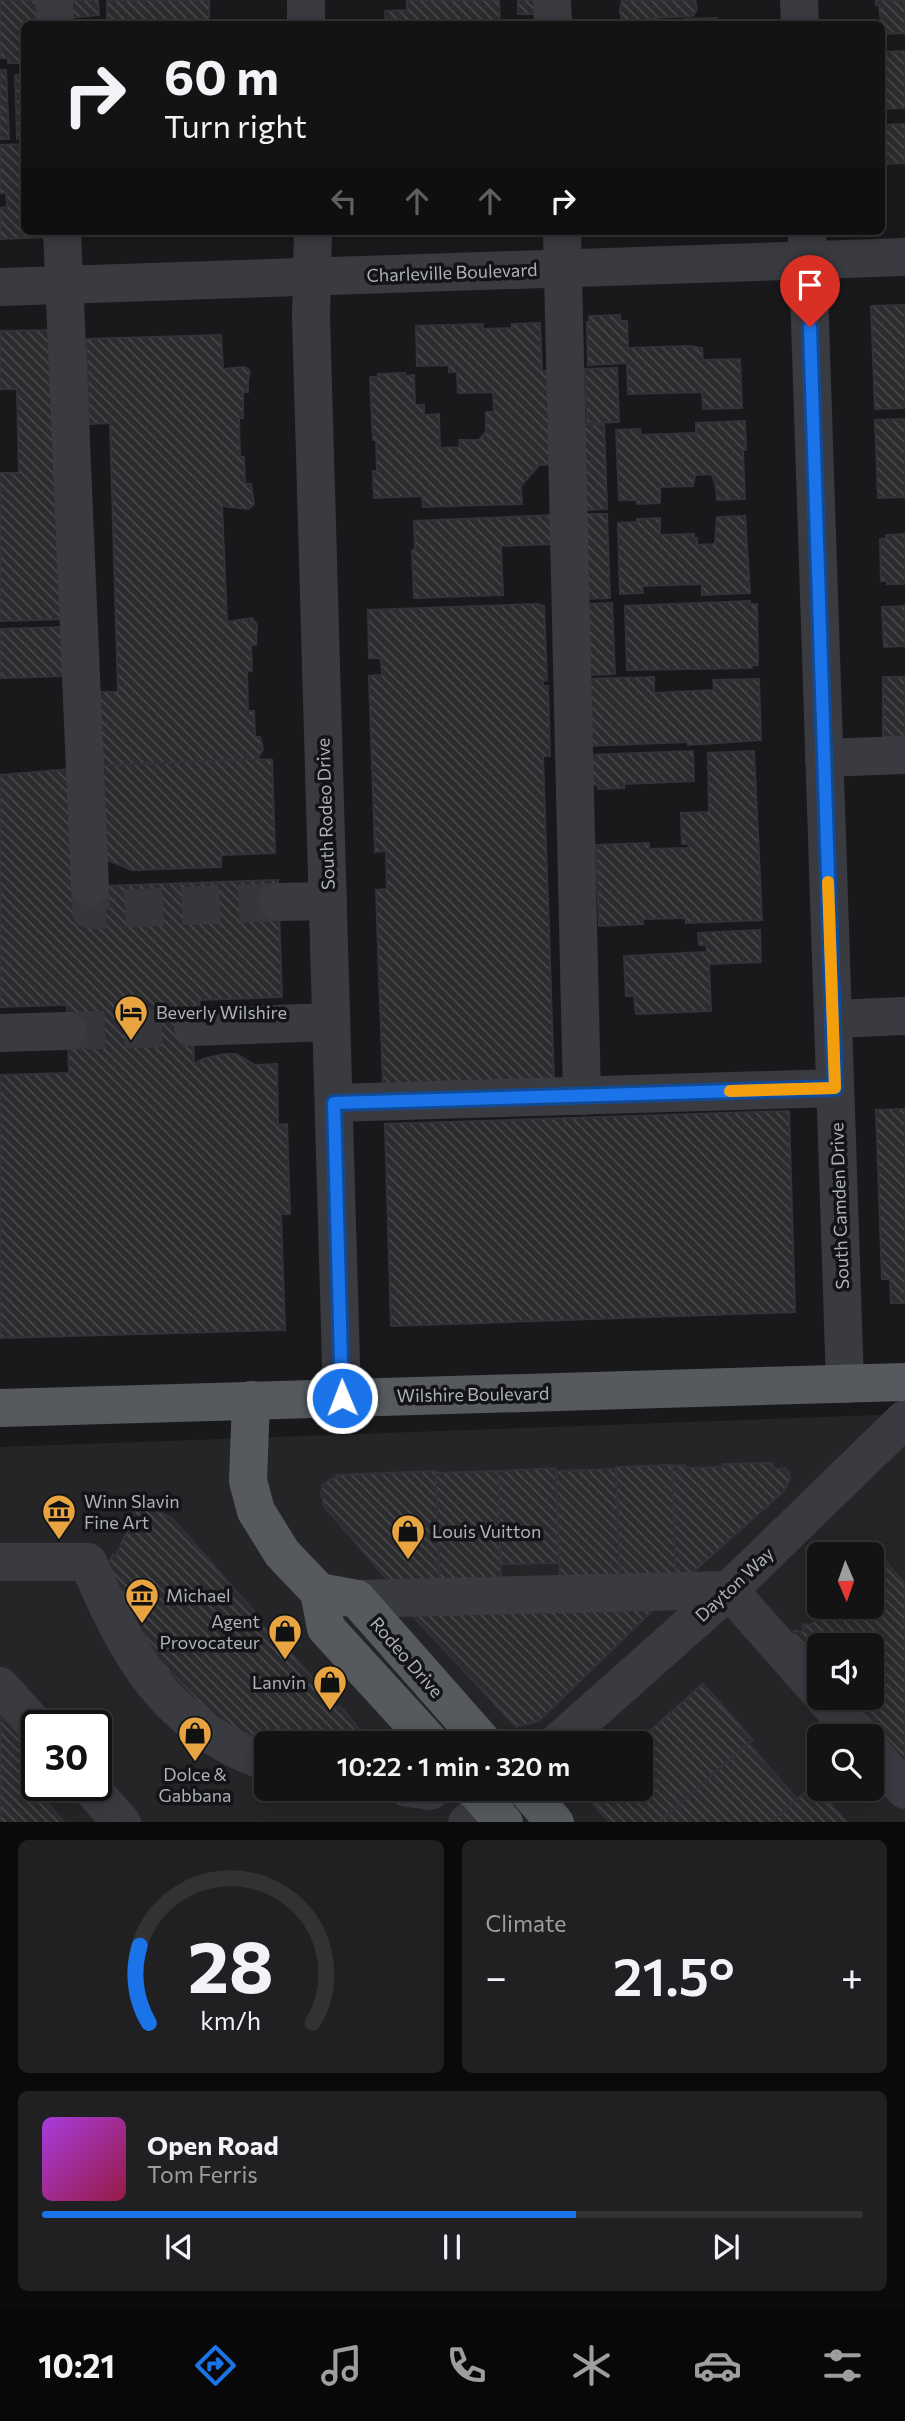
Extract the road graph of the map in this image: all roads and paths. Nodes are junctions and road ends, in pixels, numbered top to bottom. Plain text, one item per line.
1 (54, 0) edge
2 (306, 0) edge
3 (552, 0) edge
4 (799, 0) edge
5 (55, 21) edge
6 (306, 21) edge
7 (553, 21) edge
8 (800, 21) edge
9 (62, 235) edge
10 (313, 235) edge
11 (562, 235) edge
12 (807, 245) edge
13 (905, 257) edge
14 (563, 268) junction
15 (312, 277) junction
16 (64, 285) junction
17 (0, 287) edge
18 (905, 755) edge
19 (824, 758) junction
20 (90, 887) tunnel mouth
21 (328, 901) junction
22 (278, 902) tunnel mouth
23 (905, 1016) edge
24 (832, 1019) junction
25 (331, 1022) junction
26 (193, 1027) tunnel mouth
27 (67, 1031) tunnel mouth
28 (0, 1033) edge
29 (835, 1088) junction
30 (582, 1096) junction
31 (334, 1103) junction
32 (905, 1382) edge
33 (845, 1384) junction
34 (342, 1398) junction
35 (251, 1400) junction
36 (0, 1408) edge
37 (905, 1419) edge
38 (0, 1562) edge
39 (729, 1590) junction
40 (319, 1592) junction
41 (357, 1599) junction
42 (807, 1678) edge
43 (0, 1686) edge
44 (22, 1710) edge
45 (835, 1710) edge
46 (847, 1724) edge
47 (420, 1731) edge
48 (473, 1731) edge
49 (570, 1731) edge
50 (254, 1757) edge
51 (884, 1766) edge
52 (905, 1790) edge
53 (102, 1801) edge
54 (536, 1801) edge
55 (121, 1822) edge
56 (555, 1822) edge

1 - 5 street
2 - 6 street
3 - 7 street
4 - 8 street
9 - 16 street
10 - 15 street, South Rodeo Drive
11 - 14 street
12 - 13 street, Charleville Boulevard
12 - 14 street, Charleville Boulevard
12 - 19 street, South Camden Drive
14 - 15 street, Charleville Boulevard
14 - 30 street
15 - 16 street, Charleville Boulevard
15 - 21 street, South Rodeo Drive
16 - 17 street, Charleville Boulevard
16 - 20 street
18 - 19 street
19 - 24 street, South Camden Drive
21 - 22 street
21 - 25 street, South Rodeo Drive
23 - 24 street
24 - 29 street, South Camden Drive
25 - 26 street
25 - 31 street, South Rodeo Drive
27 - 28 street
29 - 30 street
29 - 33 street, South Camden Drive
30 - 31 street
31 - 34 street, South Rodeo Drive
32 - 33 main road, Wilshire Boulevard
33 - 34 main road, Wilshire Boulevard
34 - 35 main road, Wilshire Boulevard
35 - 36 main road, Wilshire Boulevard
35 - 40 main road
37 - 39 street, Dayton Way
38 - 50 street
39 - 41 street
39 - 42 street
39 - 49 street, Dayton Way
40 - 41 main road
40 - 47 main road
41 - 48 main road, Rodeo Drive
43 - 44 street
45 - 46 street
51 - 52 street
53 - 55 street
54 - 56 main road

